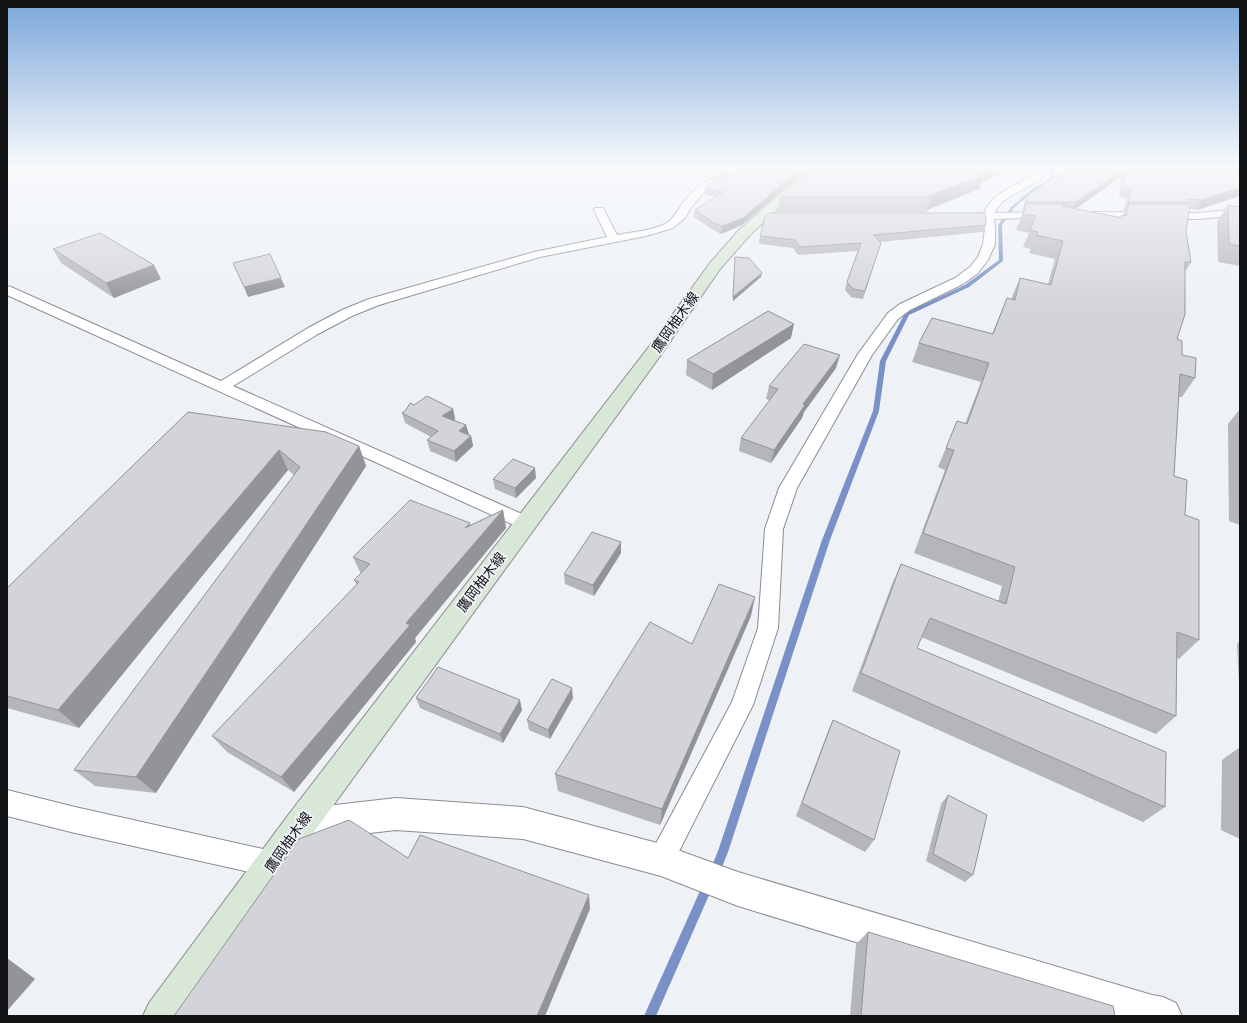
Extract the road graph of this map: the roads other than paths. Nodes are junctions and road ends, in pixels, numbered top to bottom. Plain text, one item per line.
1 (600, 213) edge
2 (683, 213) edge
3 (773, 213) edge
4 (990, 213) edge
5 (1232, 213) edge
6 (1055, 215) edge
7 (1071, 215) edge
8 (966, 216) edge
9 (990, 216) junction
10 (613, 239) junction
11 (7, 290) edge
12 (223, 386) junction
13 (525, 523) junction
14 (7, 803) edge
15 (300, 825) junction
16 (272, 864) junction
17 (673, 864) junction
18 (162, 1016) edge
19 (1163, 1016) edge

1 - 10 street
2 - 10 street
3 - 13 main road, 鷹岡柚木線
4 - 9 street
5 - 7 street
6 - 9 street
8 - 9 street
9 - 17 street
10 - 12 street
11 - 12 street
12 - 13 street
13 - 15 main road, 鷹岡柚木線
14 - 16 street
15 - 16 main road, 鷹岡柚木線
15 - 17 street
16 - 18 main road, 鷹岡柚木線
17 - 19 street

